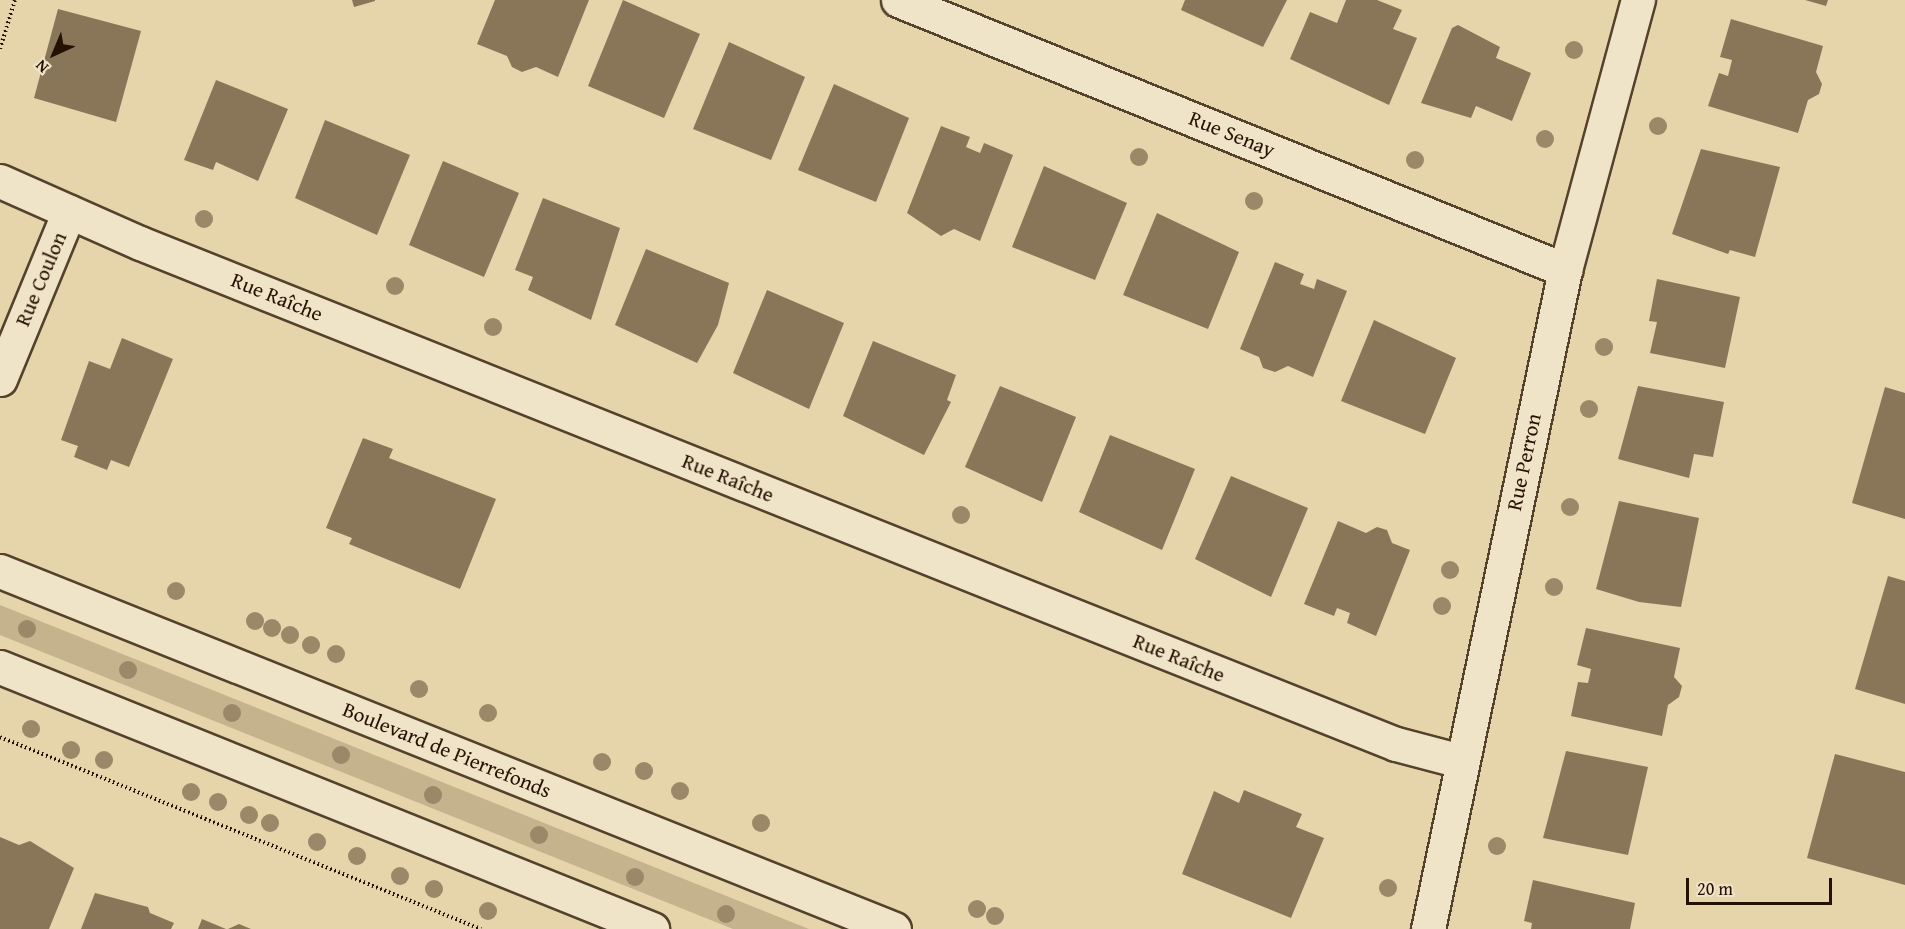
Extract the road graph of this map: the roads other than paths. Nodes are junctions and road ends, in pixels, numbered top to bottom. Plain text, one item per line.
1 (898, 0) edge
2 (1638, 0) edge
3 (0, 182) edge
4 (69, 212) junction
5 (1565, 270) junction
6 (0, 379) edge
7 (0, 571) edge
8 (0, 667) edge
9 (1461, 760) junction
10 (652, 929) edge
11 (894, 929) edge
12 (1428, 929) edge

1 - 5 street, Rue Senay
2 - 5 street, Rue Perron
3 - 4 street, Rue Raîche
4 - 6 street, Rue Coulon
4 - 9 street, Rue Raîche
5 - 9 street, Rue Perron
7 - 11 street, Boulevard de Pierrefonds
8 - 10 street
9 - 12 street, Rue Perron

